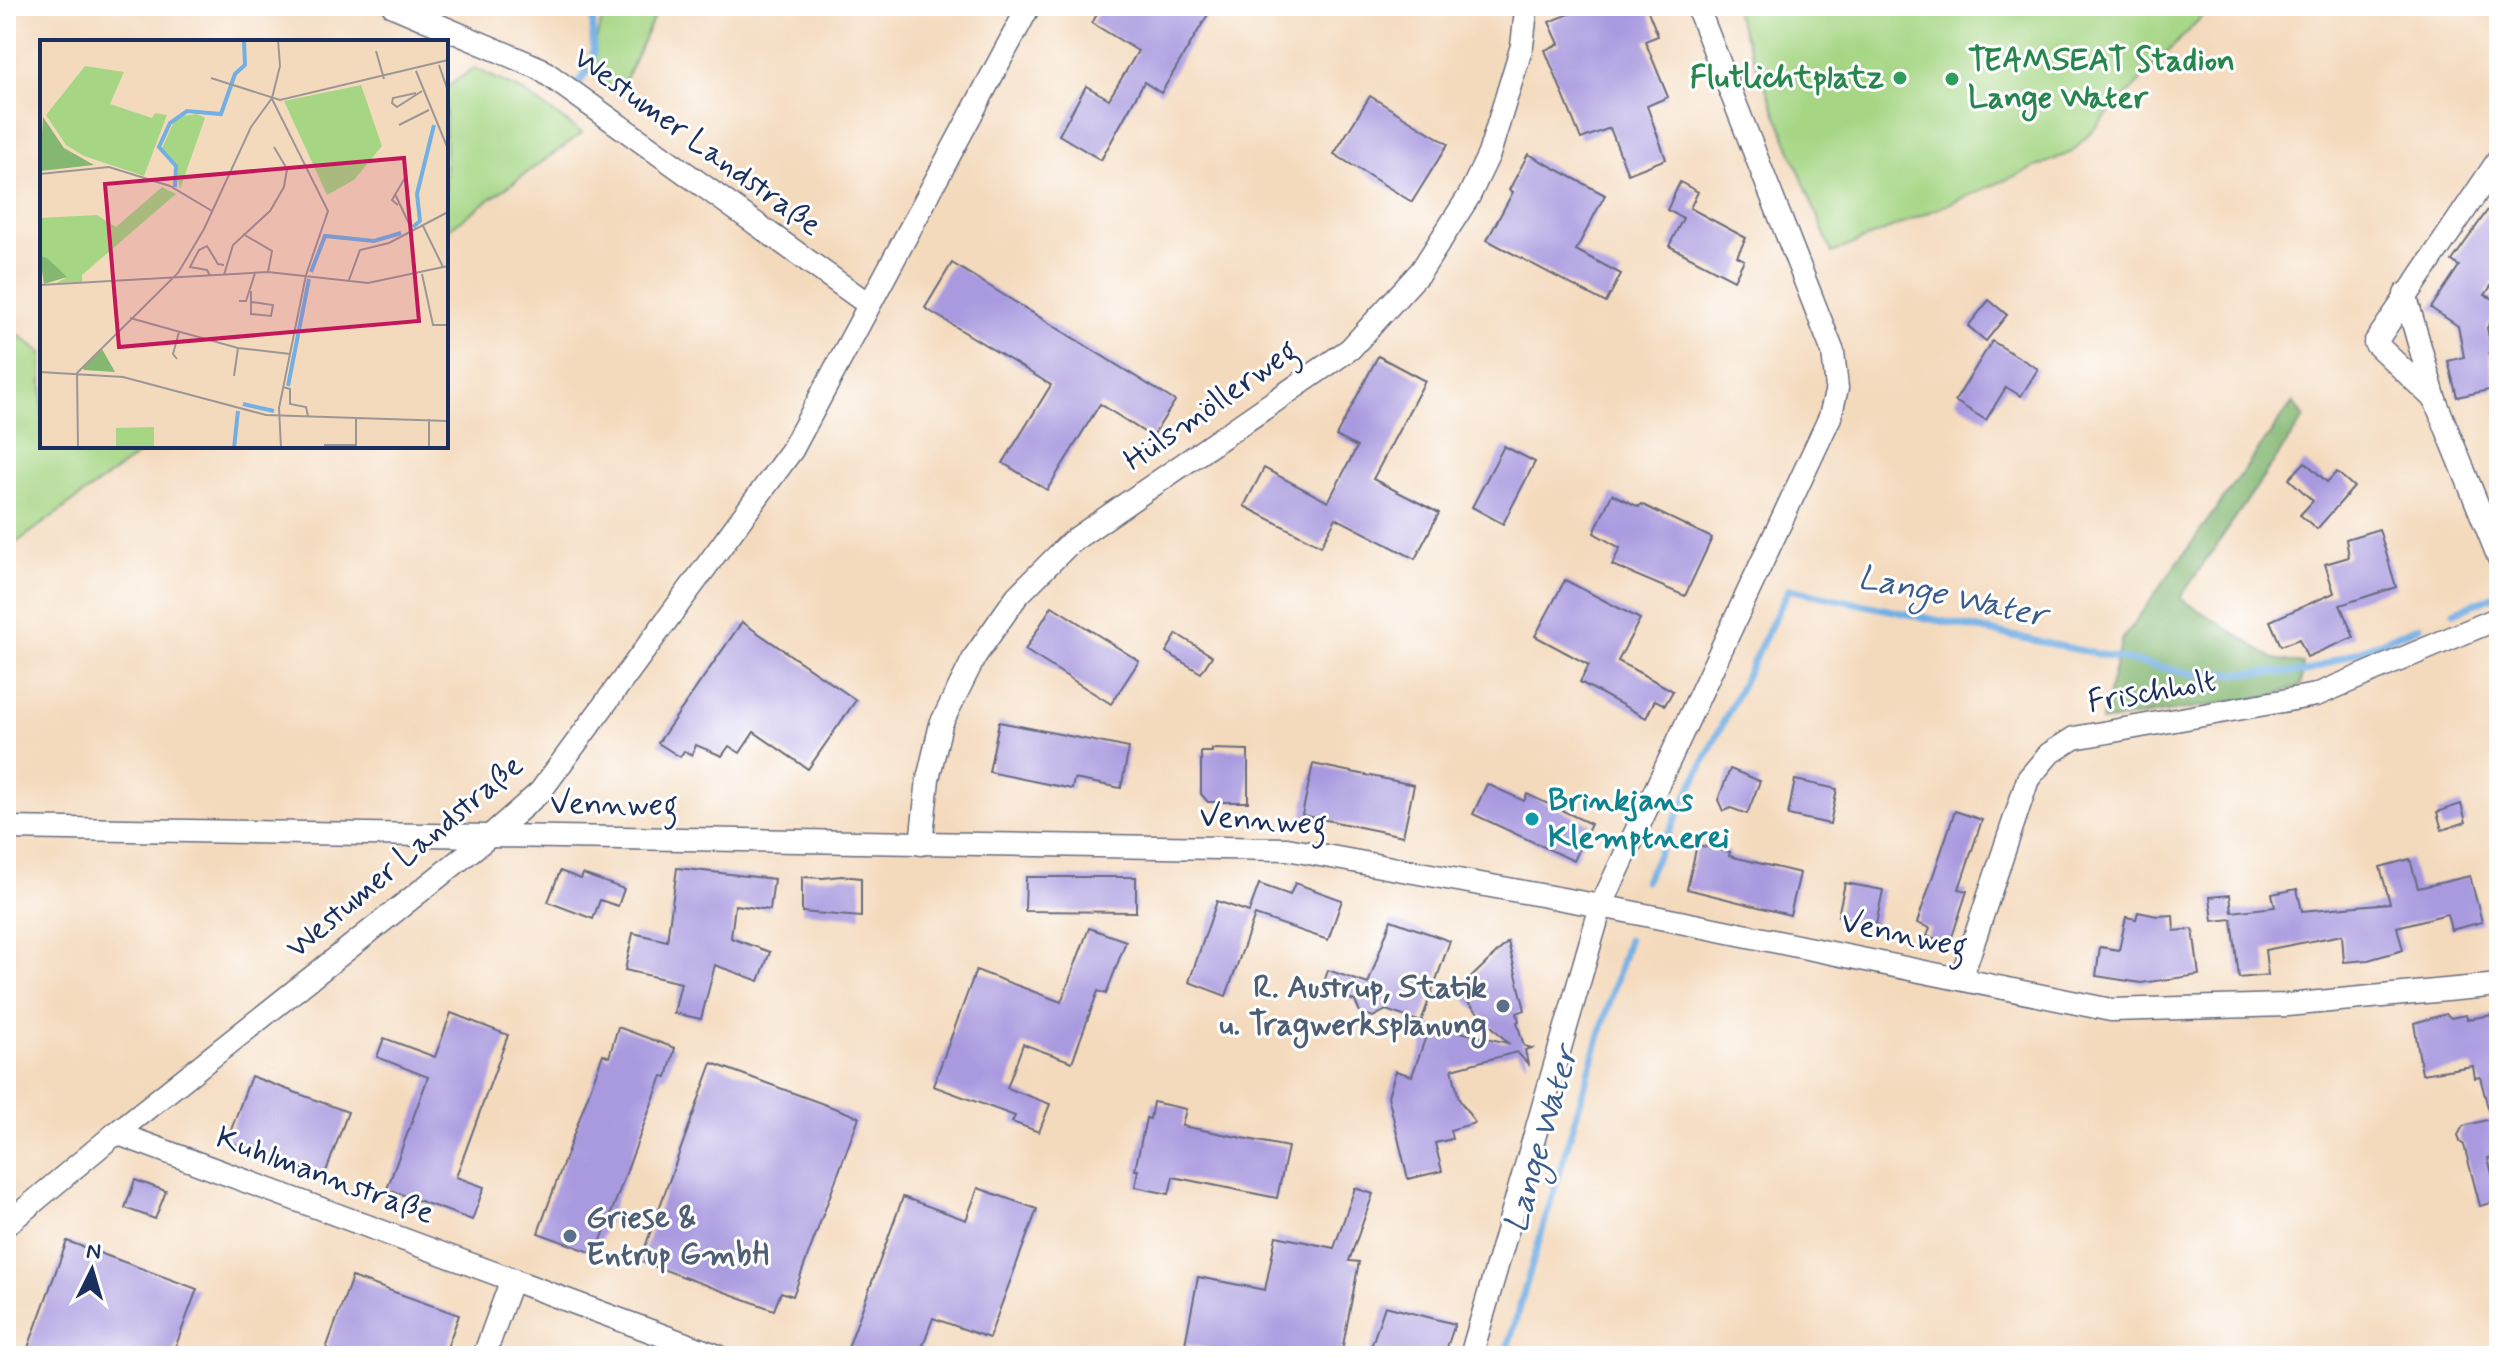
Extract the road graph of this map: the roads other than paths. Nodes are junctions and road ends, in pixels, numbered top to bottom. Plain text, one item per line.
1 (393, 6) edge
2 (1029, 6) edge
3 (1525, 6) edge
4 (1697, 6) edge
5 (2499, 159) edge
6 (2405, 294) junction
7 (868, 304) junction
8 (2435, 400) junction
9 (2499, 558) edge
10 (2499, 618) edge
11 (6, 828) edge
12 (491, 835) junction
13 (921, 844) junction
14 (1601, 906) junction
15 (1961, 979) junction
16 (2499, 985) edge
17 (116, 1133) junction
18 (6, 1225) edge
19 (512, 1279) junction
20 (484, 1356) edge
21 (718, 1356) edge
22 (1471, 1356) edge

1 - 7 street, Westumer Landstraße
2 - 7 street, Westumer Landstraße
3 - 13 street, Hülsmöllerweg
4 - 14 street
5 - 6 street
6 - 8 street
6 - 8 street
7 - 12 street, Westumer Landstraße
8 - 9 street
10 - 15 street, Frischholt
11 - 12 street, Vennweg
12 - 13 street, Vennweg
12 - 17 street, Westumer Landstraße
13 - 14 street, Vennweg
14 - 15 street, Vennweg
14 - 22 street
15 - 16 street, Vennweg
17 - 18 street, Westumer Landstraße
17 - 19 street, Kuhlmannstraße
19 - 20 street
19 - 21 street, Kuhlmannstraße

